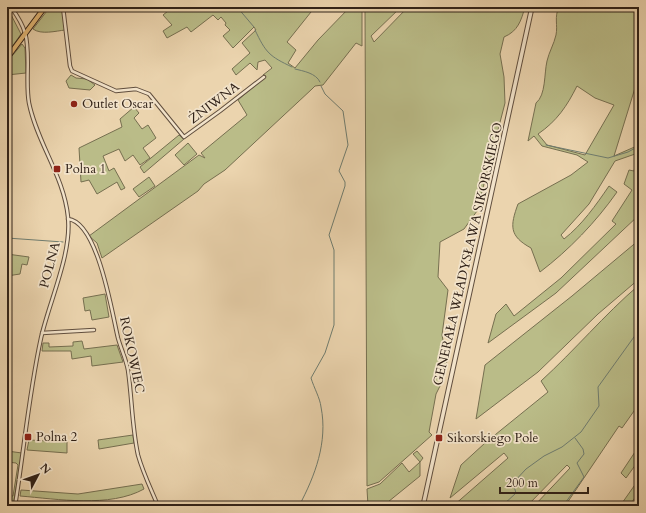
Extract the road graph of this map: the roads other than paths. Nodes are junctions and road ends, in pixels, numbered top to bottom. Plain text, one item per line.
1 (45, 7) edge
2 (63, 7) edge
3 (532, 7) edge
4 (12, 8) edge
5 (26, 34) junction
6 (7, 58) edge
7 (264, 77) dead end
8 (68, 219) junction
9 (94, 330) dead end
10 (42, 334) junction
11 (15, 506) edge
12 (158, 506) edge
13 (423, 506) edge

1 - 5 main road
2 - 7 street, ŻNIWNA
3 - 13 street, GENERAŁA WŁADYSŁAWA SIKORSKIEGO
4 - 5 street
5 - 6 main road
5 - 8 street, POLNA
8 - 10 street, POLNA
8 - 12 street, ROKOWIEC
9 - 10 street
10 - 11 street, POLNA

